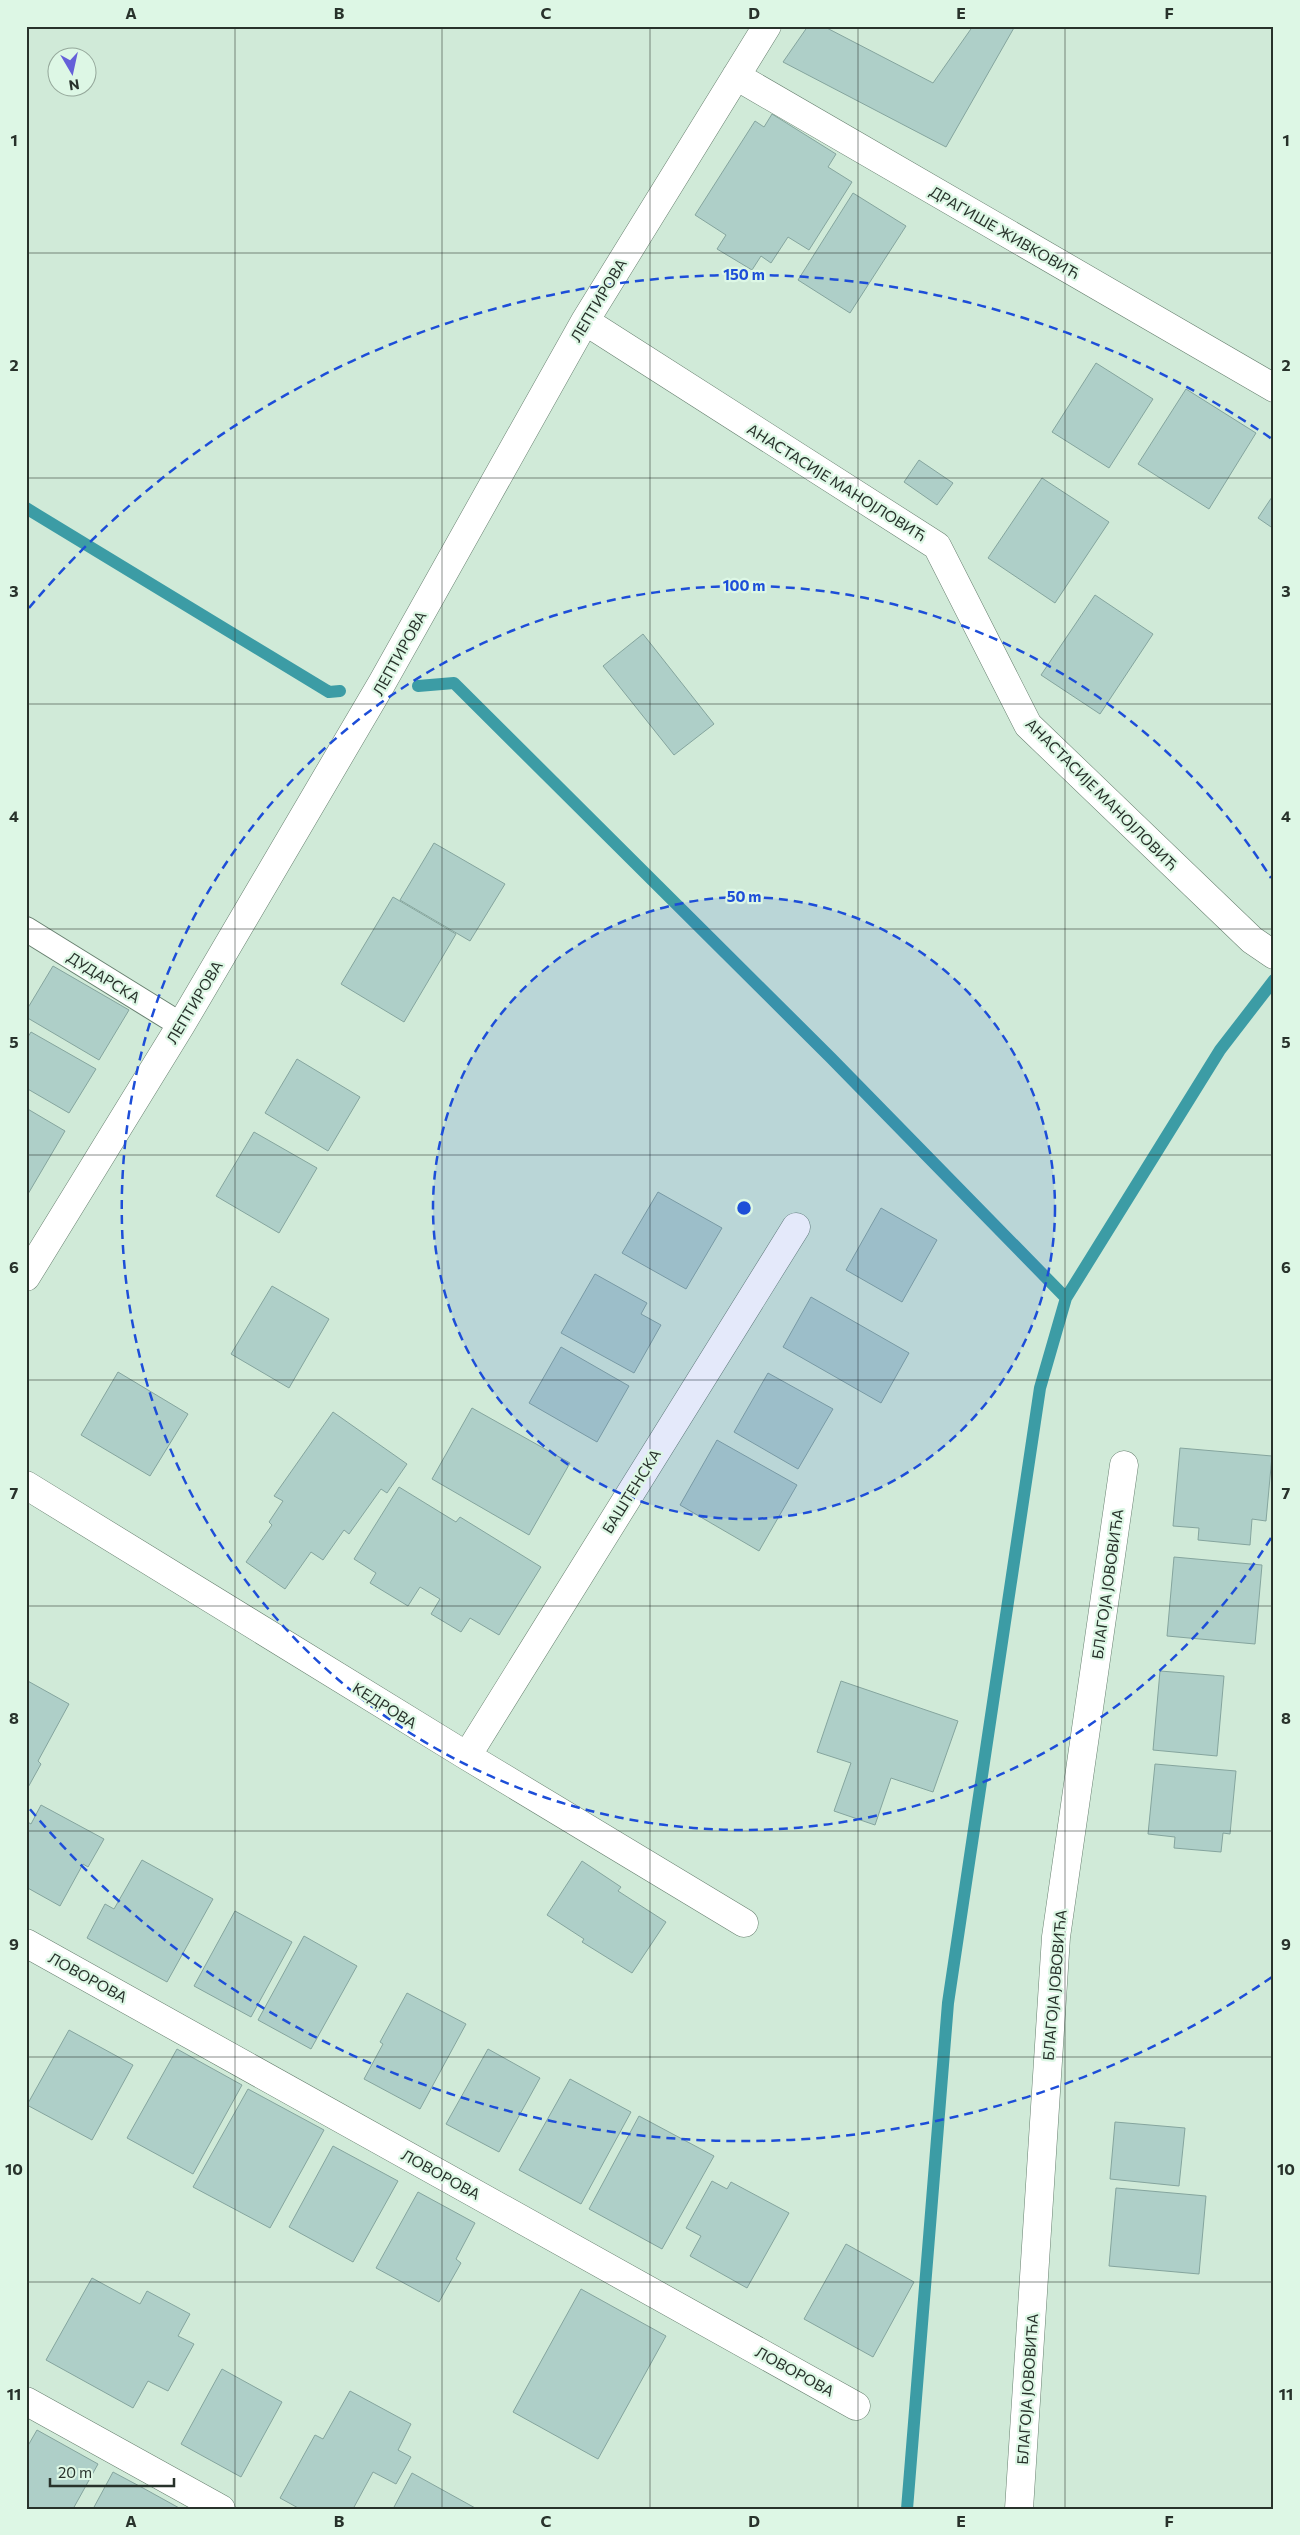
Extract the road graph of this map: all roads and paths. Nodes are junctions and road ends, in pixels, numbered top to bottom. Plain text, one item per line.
1 (766, 26) edge
2 (736, 76) junction
3 (585, 322) junction
4 (1274, 388) edge
5 (26, 930) edge
6 (1263, 948) edge
7 (181, 1025) junction
8 (796, 1227) dead end
9 (26, 1276) edge
10 (1124, 1465) dead end
11 (26, 1485) edge
12 (467, 1756) junction
13 (744, 1923) dead end
14 (26, 1943) edge
15 (26, 2401) edge
16 (856, 2406) dead end
17 (221, 2509) edge
18 (1019, 2509) edge

1 - 2 street, ЛЕПТИРОВА
2 - 3 street, ЛЕПТИРОВА
2 - 4 street, ДРАГИШЕ ЖИВКОВИЋ
3 - 6 street, АНАСТАСИЈЕ МАНОЈЛОВИЋ
3 - 7 street, ЛЕПТИРОВА
5 - 7 lane, ДУДАРСКА
7 - 9 street, ЛЕПТИРОВА
8 - 12 street, БАШТЕНСКА
10 - 18 street, БЛАГОЈА ЈОВОВИЋА
11 - 12 street, КЕДРОВА
12 - 13 street, КЕДРОВА
14 - 16 street, ЛОВОРОВА
15 - 17 street

